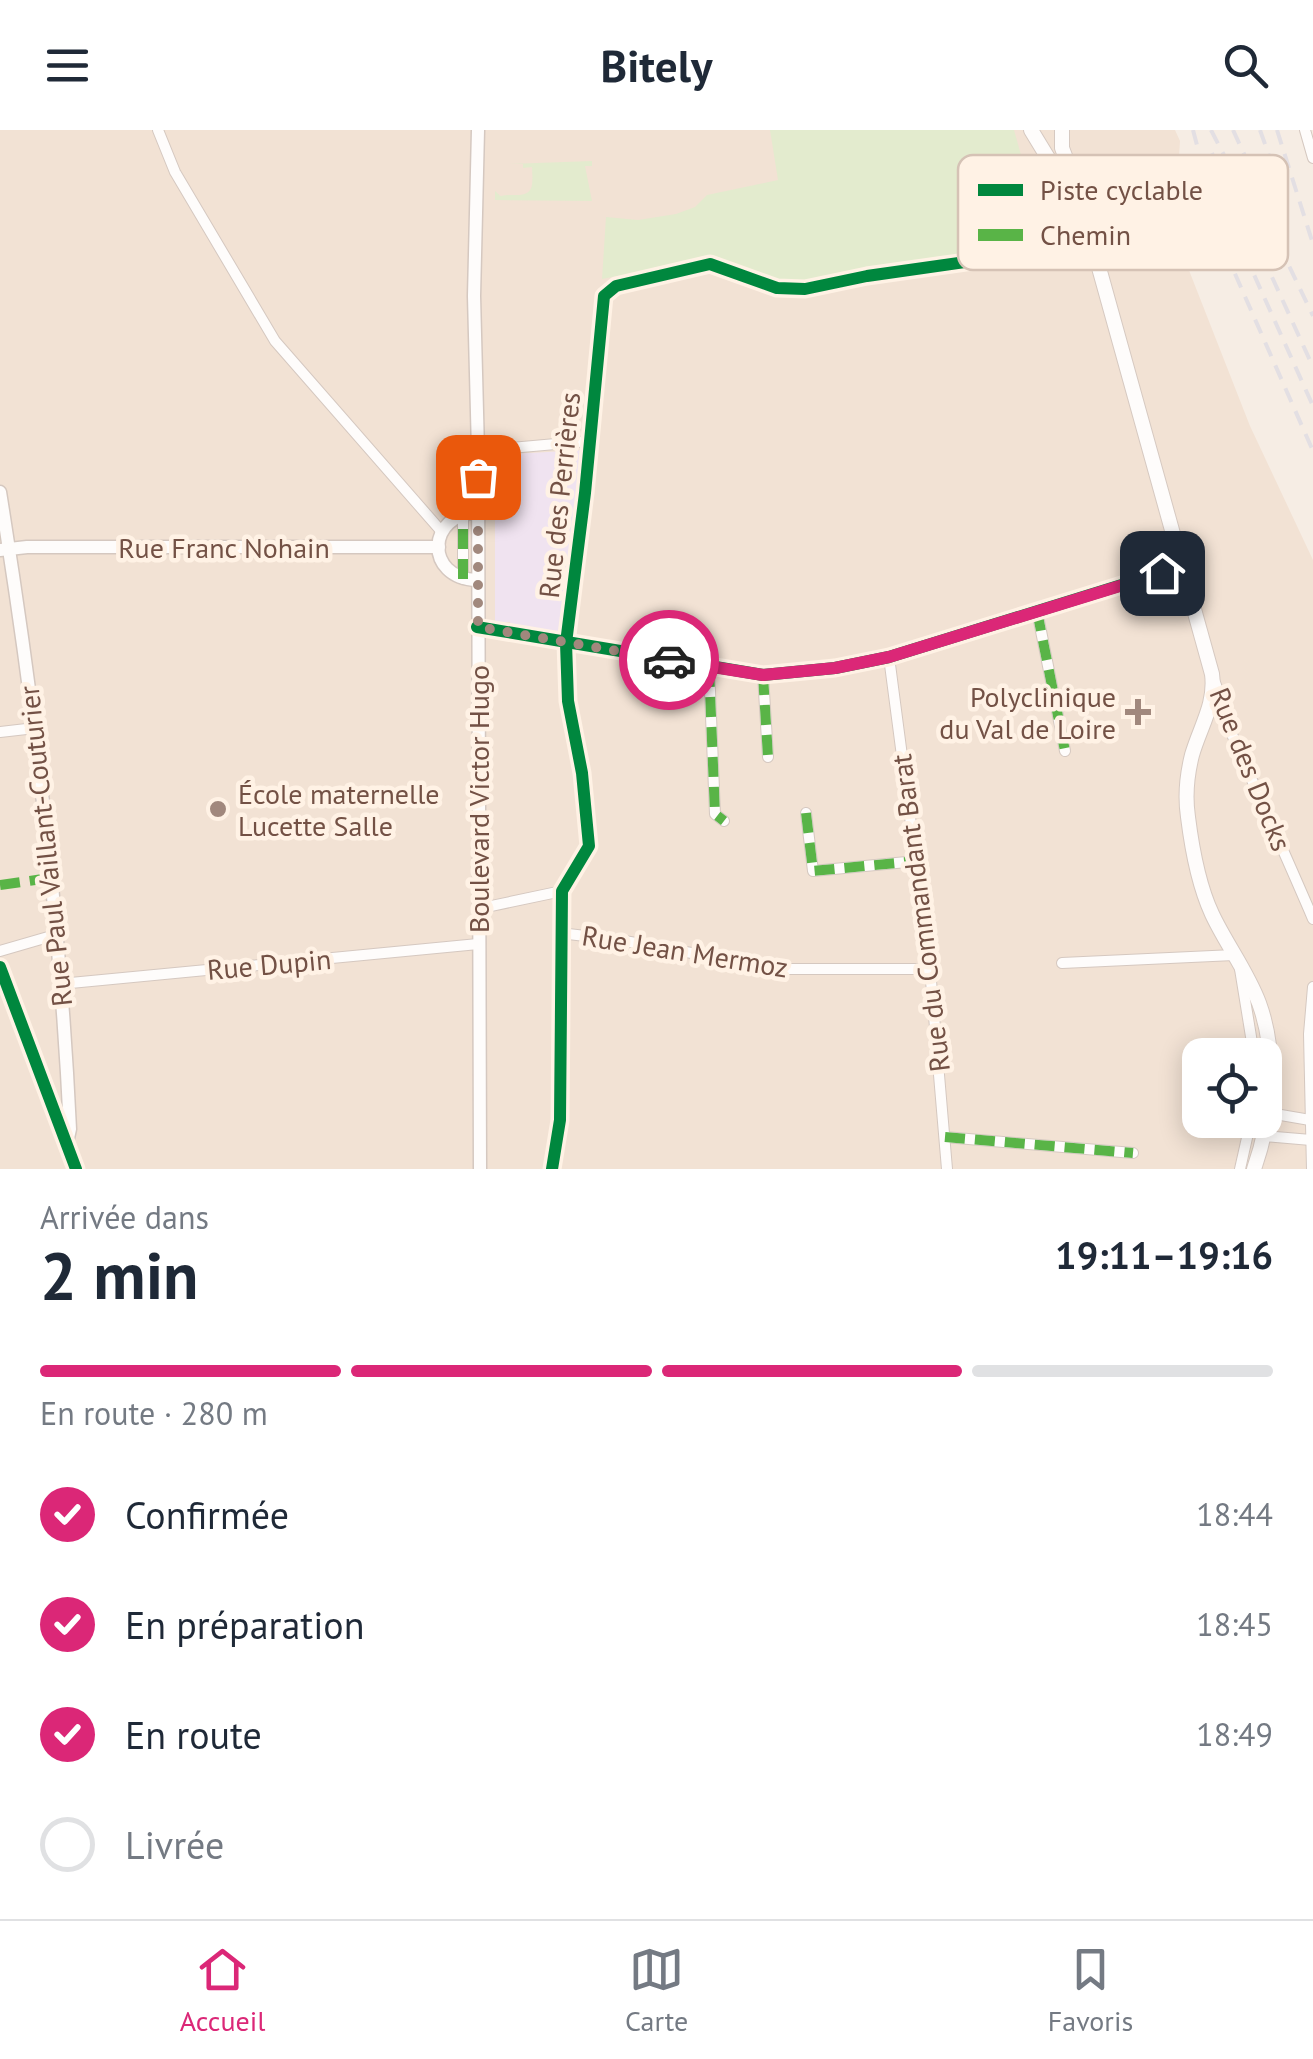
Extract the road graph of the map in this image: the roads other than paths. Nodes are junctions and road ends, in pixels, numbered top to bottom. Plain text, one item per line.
1 (158, 130) edge
2 (478, 130) edge
3 (1032, 130) edge
4 (1062, 130) edge
5 (1304, 130) edge
6 (1046, 155) edge
7 (1065, 155) edge
8 (1313, 158) edge
9 (958, 263) edge
10 (1100, 270) edge
11 (589, 441) junction
12 (478, 451) junction
13 (0, 492) edge
14 (470, 513) junction
15 (441, 539) junction
16 (4, 550) edge
17 (1182, 566) junction
18 (470, 580) junction
19 (1038, 611) junction
20 (478, 627) junction
21 (566, 644) junction
22 (889, 657) junction
23 (709, 667) junction
24 (1212, 674) junction
25 (763, 675) junction
26 (34, 728) junction
27 (0, 732) edge
28 (1065, 750) dead end
29 (768, 757) dead end
30 (806, 813) dead end
31 (724, 821) dead end
32 (917, 861) junction
33 (562, 891) junction
34 (478, 910) junction
35 (1313, 918) edge
36 (560, 933) junction
37 (56, 935) junction
38 (478, 944) junction
39 (0, 951) edge
40 (1237, 959) junction
41 (1062, 962) dead end
42 (0, 967) edge
43 (930, 970) junction
44 (60, 984) junction
45 (1313, 987) edge
46 (1252, 1038) edge
47 (1266, 1038) edge
48 (67, 1066) junction
49 (41, 1075) junction
50 (1282, 1115) edge
51 (1310, 1120) junction
52 (945, 1137) junction
53 (1282, 1137) edge
54 (1248, 1138) edge
55 (1264, 1138) edge
56 (65, 1140) junction
57 (1311, 1140) edge
58 (1133, 1153) dead end
59 (76, 1169) edge
60 (480, 1169) edge
61 (552, 1169) edge
62 (947, 1169) edge
63 (1240, 1169) edge
64 (1254, 1169) edge
65 (1312, 1169) edge

1 - 15 street
2 - 12 street, Boulevard Victor Hugo
3 - 6 main road
4 - 7 main road
5 - 8 street
9 - 11 street, Rue des Perrières
10 - 17 main road
11 - 12 street
11 - 21 street, Rue des Perrières
12 - 14 street, Boulevard Victor Hugo
13 - 16 street, Rue Paul Vaillant-Couturier
14 - 15 street
14 - 18 street, Boulevard Victor Hugo
15 - 16 street, Rue Franc Nohain
15 - 18 street
16 - 26 street, Rue Paul Vaillant-Couturier
17 - 19 street
17 - 24 main road
18 - 20 street, Boulevard Victor Hugo
19 - 22 street
19 - 28 street
20 - 21 street
20 - 34 street, Boulevard Victor Hugo
21 - 23 street
21 - 33 street, Rue des Perrières
22 - 25 street
22 - 32 street, Rue du Commandant Barat
23 - 25 street
23 - 31 street
24 - 35 street, Rue des Docks
24 - 40 main road
25 - 29 street
26 - 27 street
26 - 37 street, Rue Paul Vaillant-Couturier
30 - 32 street
32 - 43 street, Rue du Commandant Barat
33 - 34 street
33 - 36 street, Rue des Perrières
34 - 38 street, Boulevard Victor Hugo
36 - 43 street, Rue Jean Mermoz
36 - 61 street, Rue des Perrières
37 - 39 street
37 - 44 street, Rue Paul Vaillant-Couturier
38 - 44 street, Rue Dupin
38 - 60 street, Boulevard Victor Hugo
40 - 41 street
40 - 46 street
40 - 47 main road
42 - 49 street
43 - 52 street, Rue du Commandant Barat
44 - 48 street, Rue Paul Vaillant-Couturier
45 - 51 street
48 - 49 street
48 - 56 street, Rue Paul Vaillant-Couturier
49 - 56 street
50 - 51 street
51 - 57 street
52 - 58 street
52 - 62 street, Rue du Commandant Barat
53 - 57 street
54 - 63 street
55 - 64 main road
56 - 59 street
57 - 65 street

